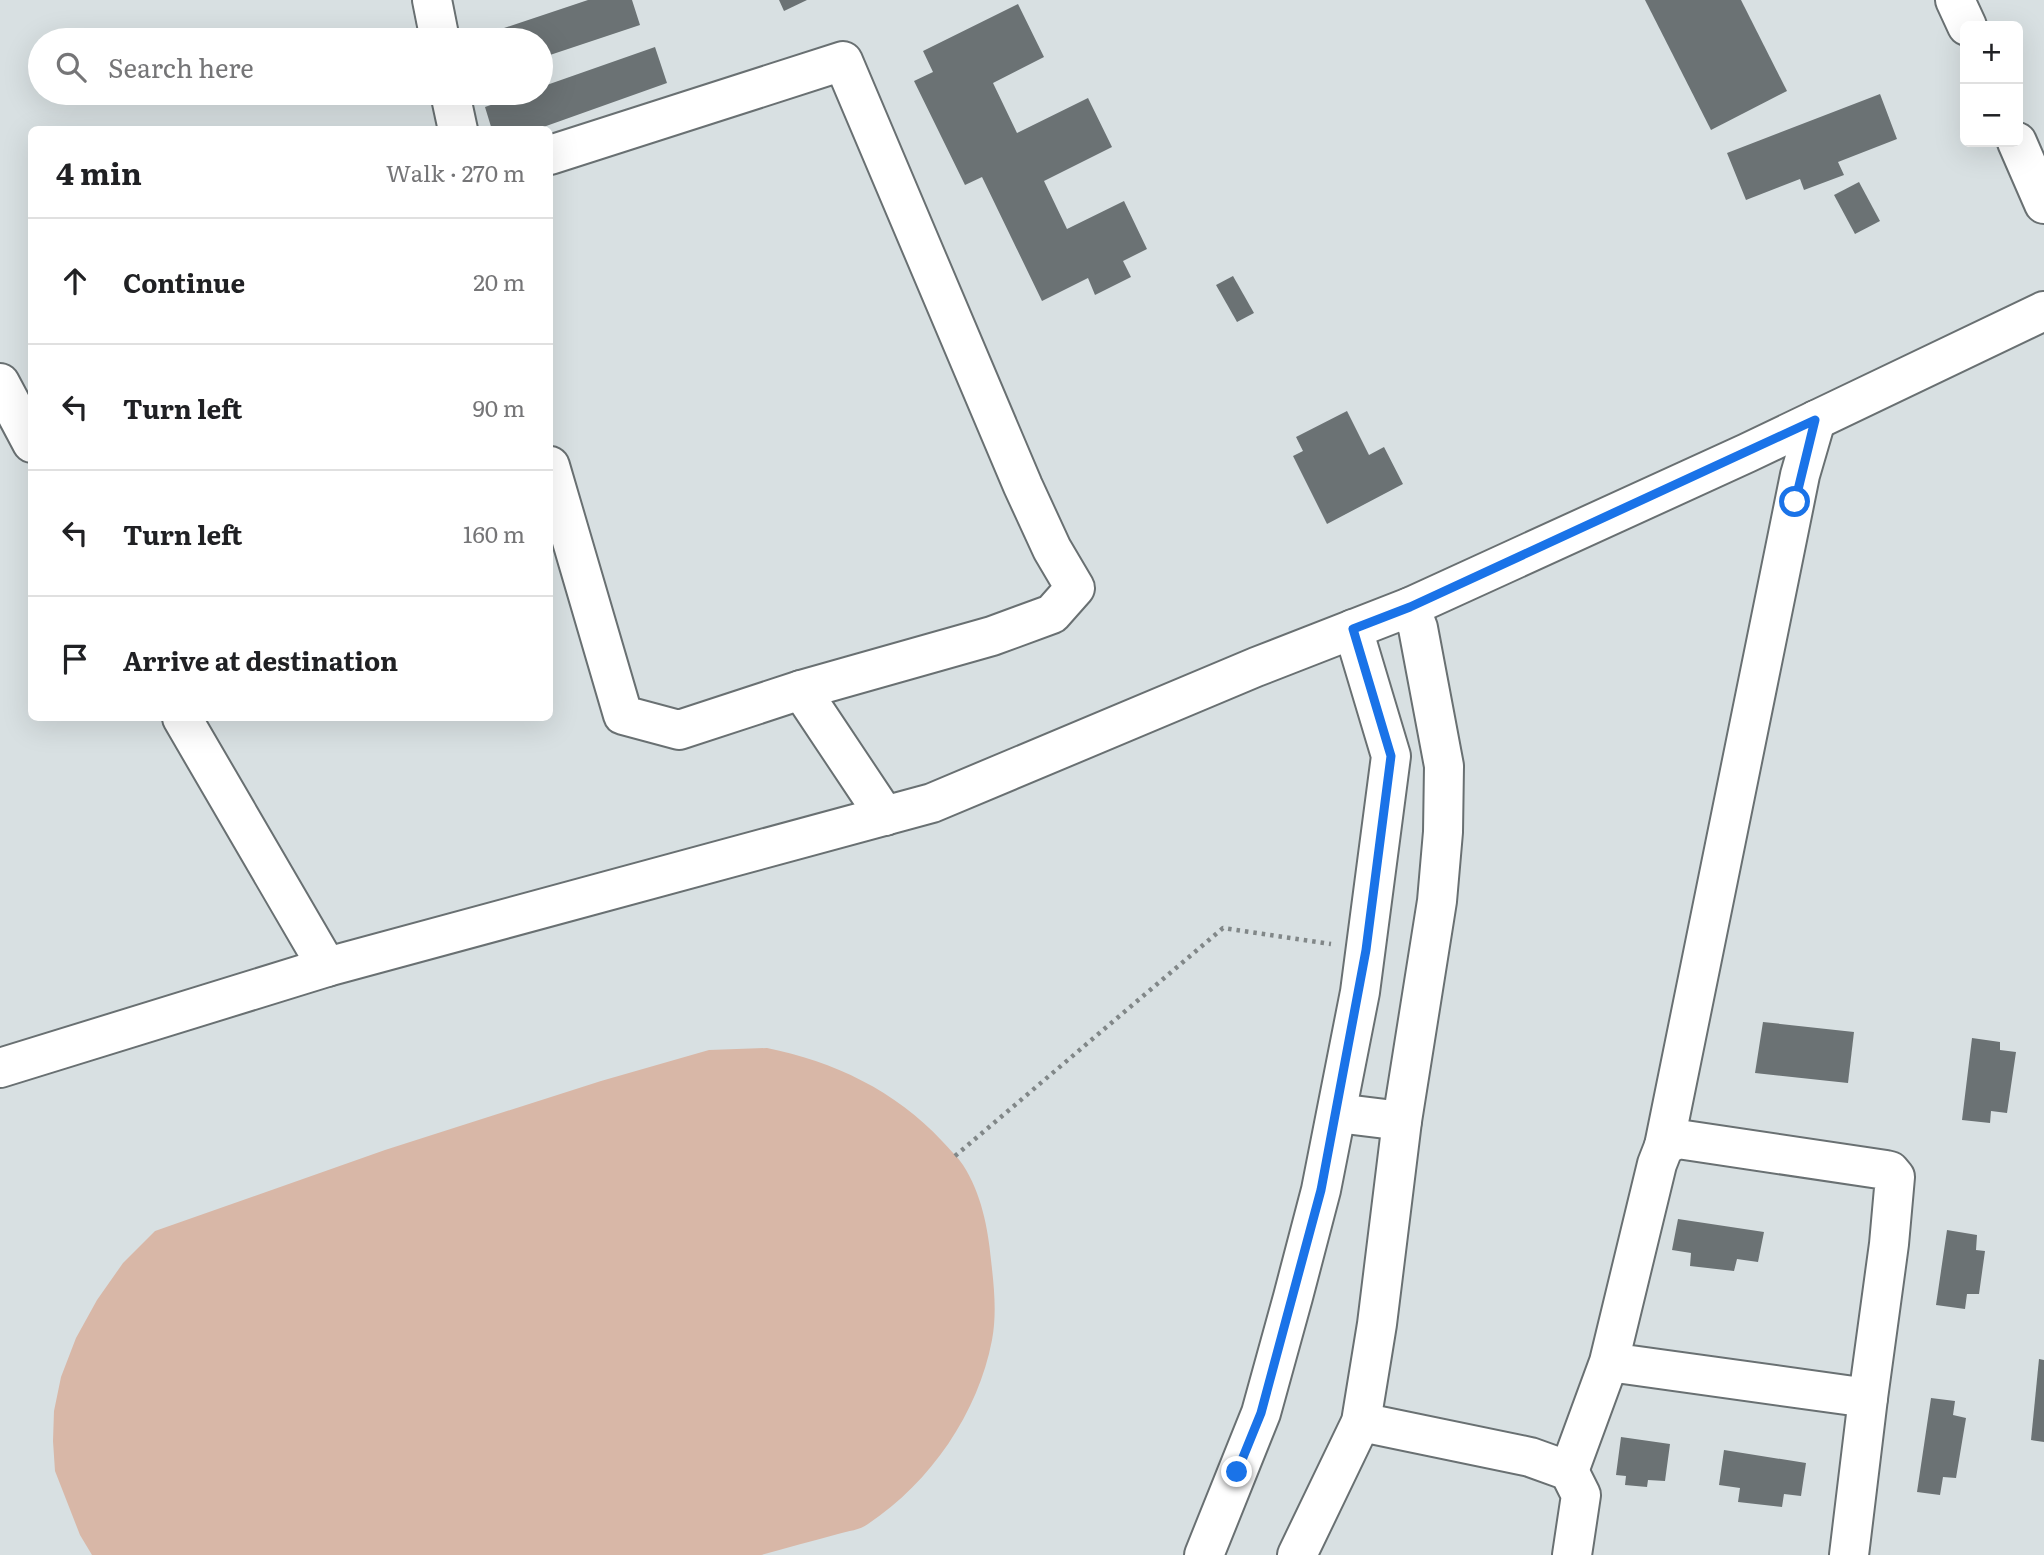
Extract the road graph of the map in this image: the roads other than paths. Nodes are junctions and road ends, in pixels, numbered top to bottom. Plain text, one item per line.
1 (432, 0) edge
2 (1955, 0) edge
3 (1965, 21) edge
4 (438, 28) edge
5 (453, 105) edge
6 (457, 126) edge
7 (2019, 147) edge
8 (553, 154) edge
9 (2044, 204) edge
10 (2044, 311) edge
11 (0, 383) edge
12 (1815, 420) junction
13 (28, 436) edge
14 (553, 476) edge
15 (1410, 607) junction
16 (1353, 629) junction
17 (801, 690) junction
18 (184, 721) edge
19 (1440, 749) junction
20 (1391, 756) junction
21 (885, 816) junction
22 (327, 967) junction
23 (1360, 992) junction
24 (1421, 999) junction
25 (0, 1068) edge
26 (1337, 1112) junction
27 (1402, 1121) junction
28 (1664, 1146) junction
29 (1609, 1362) junction
30 (1868, 1398) junction
31 (1361, 1422) junction
32 (1569, 1471) junction
33 (1204, 1555) edge
34 (1297, 1555) edge
35 (1572, 1555) edge
36 (1849, 1555) edge

1 - 4 street
2 - 3 street
5 - 6 street
7 - 9 street
8 - 17 street
10 - 12 street
11 - 13 street
12 - 15 street
12 - 28 street
14 - 17 street
15 - 16 street
15 - 19 street
16 - 20 street
16 - 21 street
17 - 21 street
18 - 22 street
19 - 20 street
19 - 24 street
20 - 23 street
21 - 22 street
22 - 25 street
23 - 24 street
23 - 26 street
24 - 27 street
26 - 27 street
26 - 33 street
27 - 31 street
28 - 29 street
28 - 30 street
29 - 30 street
29 - 32 street
30 - 36 street
31 - 32 street
31 - 34 street
32 - 35 street

